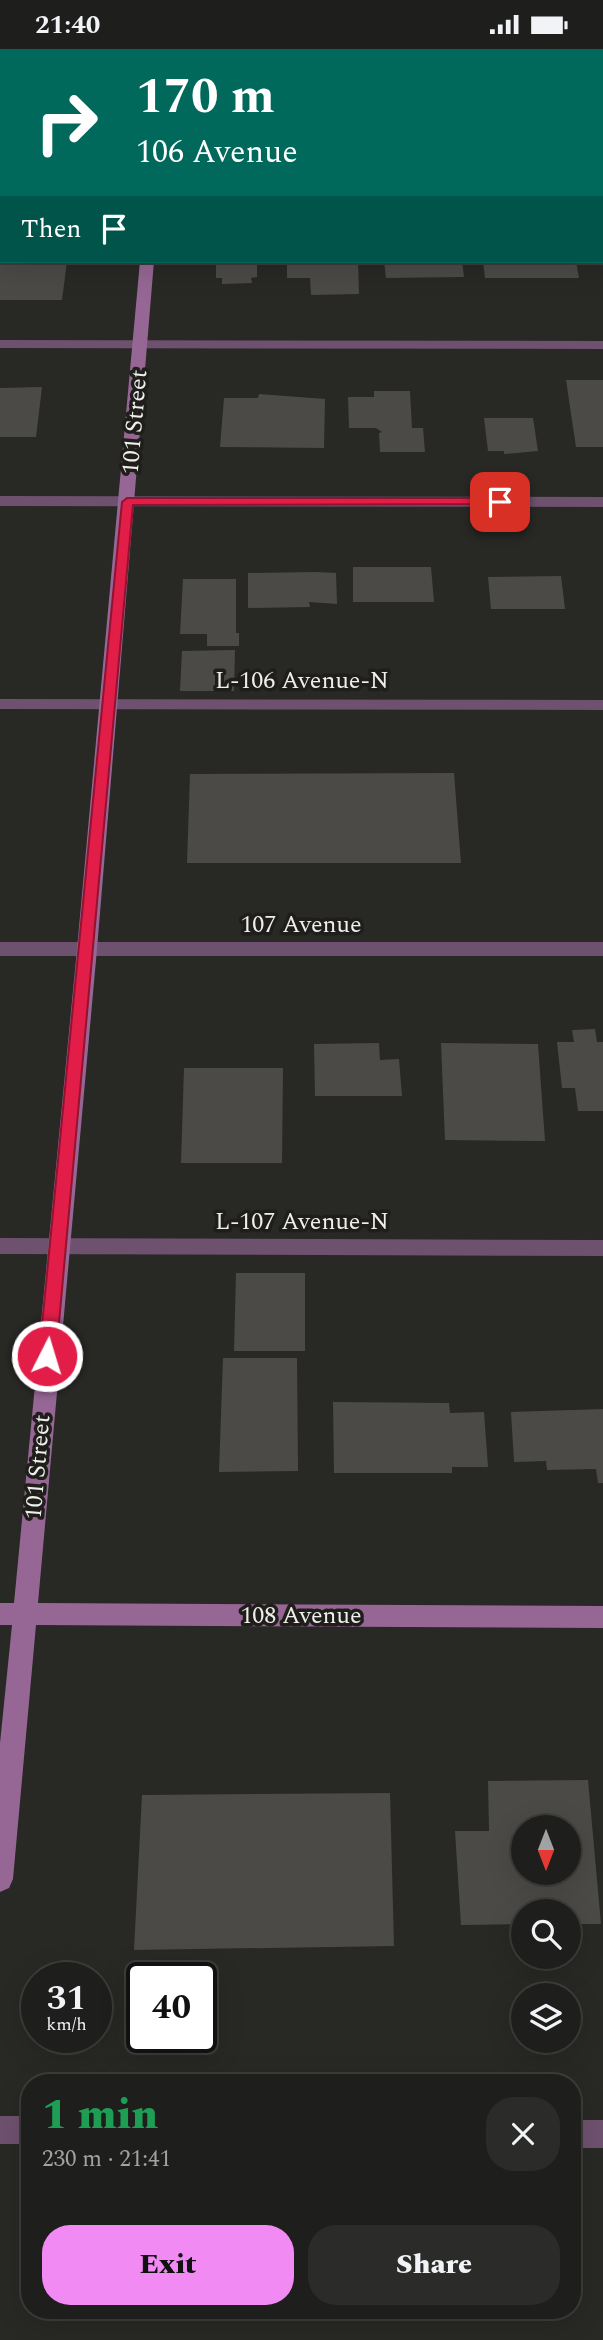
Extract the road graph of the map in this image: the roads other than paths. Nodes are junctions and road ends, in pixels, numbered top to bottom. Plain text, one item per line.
1 (146, 263) edge
2 (0, 344) edge
3 (140, 344) junction
4 (603, 345) edge
5 (0, 501) edge
6 (127, 502) junction
7 (603, 502) edge
8 (0, 704) edge
9 (108, 704) junction
10 (603, 705) edge
11 (0, 949) edge
12 (88, 949) junction
13 (603, 949) edge
14 (0, 1246) edge
15 (58, 1247) junction
16 (603, 1248) edge
17 (12, 1614) edge
18 (603, 1617) edge
19 (0, 1879) edge
20 (0, 2130) edge
21 (21, 2130) edge
22 (581, 2134) edge
23 (603, 2134) edge

1 - 3 street, 101 Street
2 - 3 street
3 - 4 street
3 - 6 street, 101 Street
5 - 6 street
6 - 7 street
6 - 9 street, 101 Street
8 - 9 street, L-106 Avenue-N
9 - 10 street, L-106 Avenue-N
9 - 12 street, 101 Street
11 - 12 street, 107 Avenue
12 - 13 street, 107 Avenue
12 - 15 street, 101 Street
14 - 15 street, L-107 Avenue-N
15 - 16 street, L-107 Avenue-N
15 - 17 street, 101 Street
17 - 18 street, 108 Avenue
17 - 19 street, 101 Street
20 - 21 street
22 - 23 street

